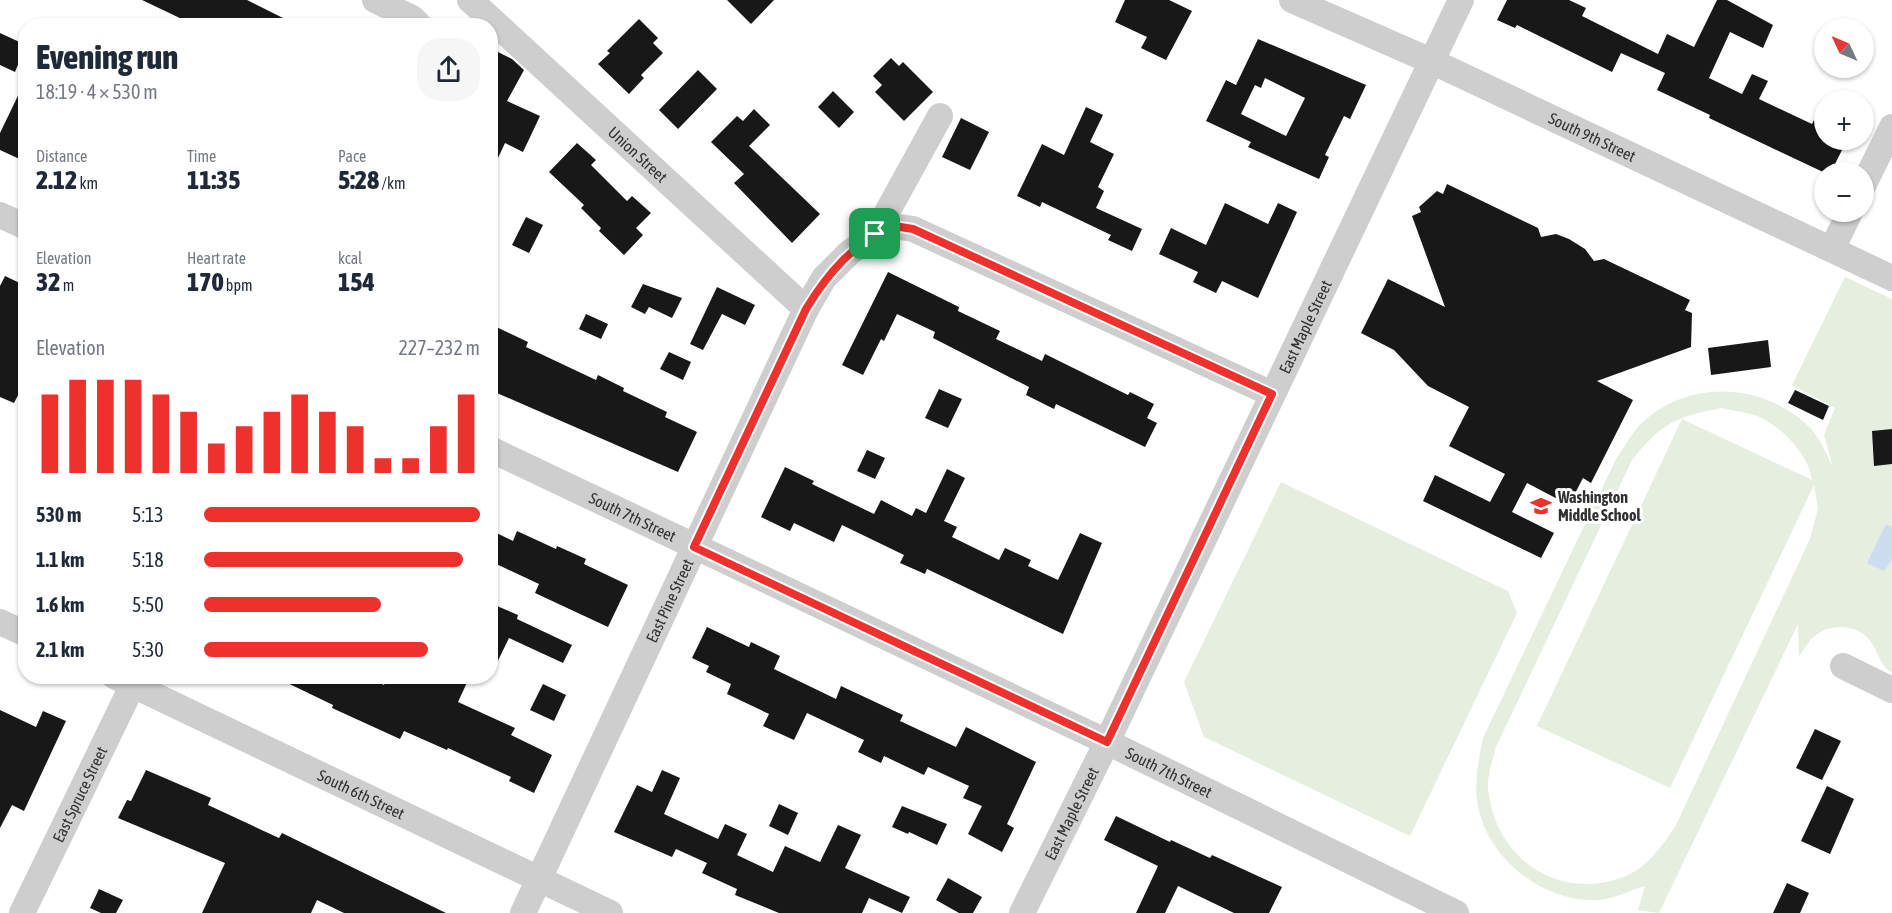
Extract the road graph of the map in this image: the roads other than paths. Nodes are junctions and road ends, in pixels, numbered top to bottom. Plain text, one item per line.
1 (375, 0) edge
2 (470, 0) edge
3 (1292, 0) edge
4 (1461, 0) edge
5 (412, 18) edge
6 (490, 18) edge
7 (498, 26) edge
8 (1431, 61) junction
9 (940, 116) dead end
10 (1892, 127) edge
11 (1874, 164) edge
12 (0, 215) edge
13 (1845, 222) edge
14 (18, 223) edge
15 (875, 234) junction
16 (1832, 249) junction
17 (1892, 278) edge
18 (806, 309) junction
19 (1272, 394) junction
20 (498, 453) edge
21 (694, 547) junction
22 (0, 622) edge
23 (18, 630) edge
24 (1843, 666) dead end
25 (126, 684) edge
26 (138, 684) edge
27 (1892, 690) edge
28 (1107, 742) junction
29 (538, 880) junction
30 (22, 913) edge
31 (523, 913) edge
32 (610, 913) edge
33 (1022, 913) edge
34 (1456, 913) edge

1 - 5 street
2 - 6 street, Union Street
3 - 8 street, South 9th Street
4 - 8 street, East Maple Street
7 - 18 street, Union Street
8 - 16 street, South 9th Street
8 - 19 street, East Maple Street
9 - 15 street, East Pine Street
10 - 11 street
12 - 14 street
13 - 16 street
15 - 18 street, East Pine Street
15 - 19 street
16 - 17 street, South 9th Street
18 - 21 street, East Pine Street
19 - 28 street, East Maple Street
20 - 21 street, South 7th Street
21 - 28 street, South 7th Street
21 - 29 street, East Pine Street
22 - 23 street
24 - 27 street
25 - 30 street, East Spruce Street
26 - 29 street, South 6th Street
28 - 33 street, East Maple Street
28 - 34 street, South 7th Street
29 - 31 street, East Pine Street
29 - 32 street, South 6th Street

